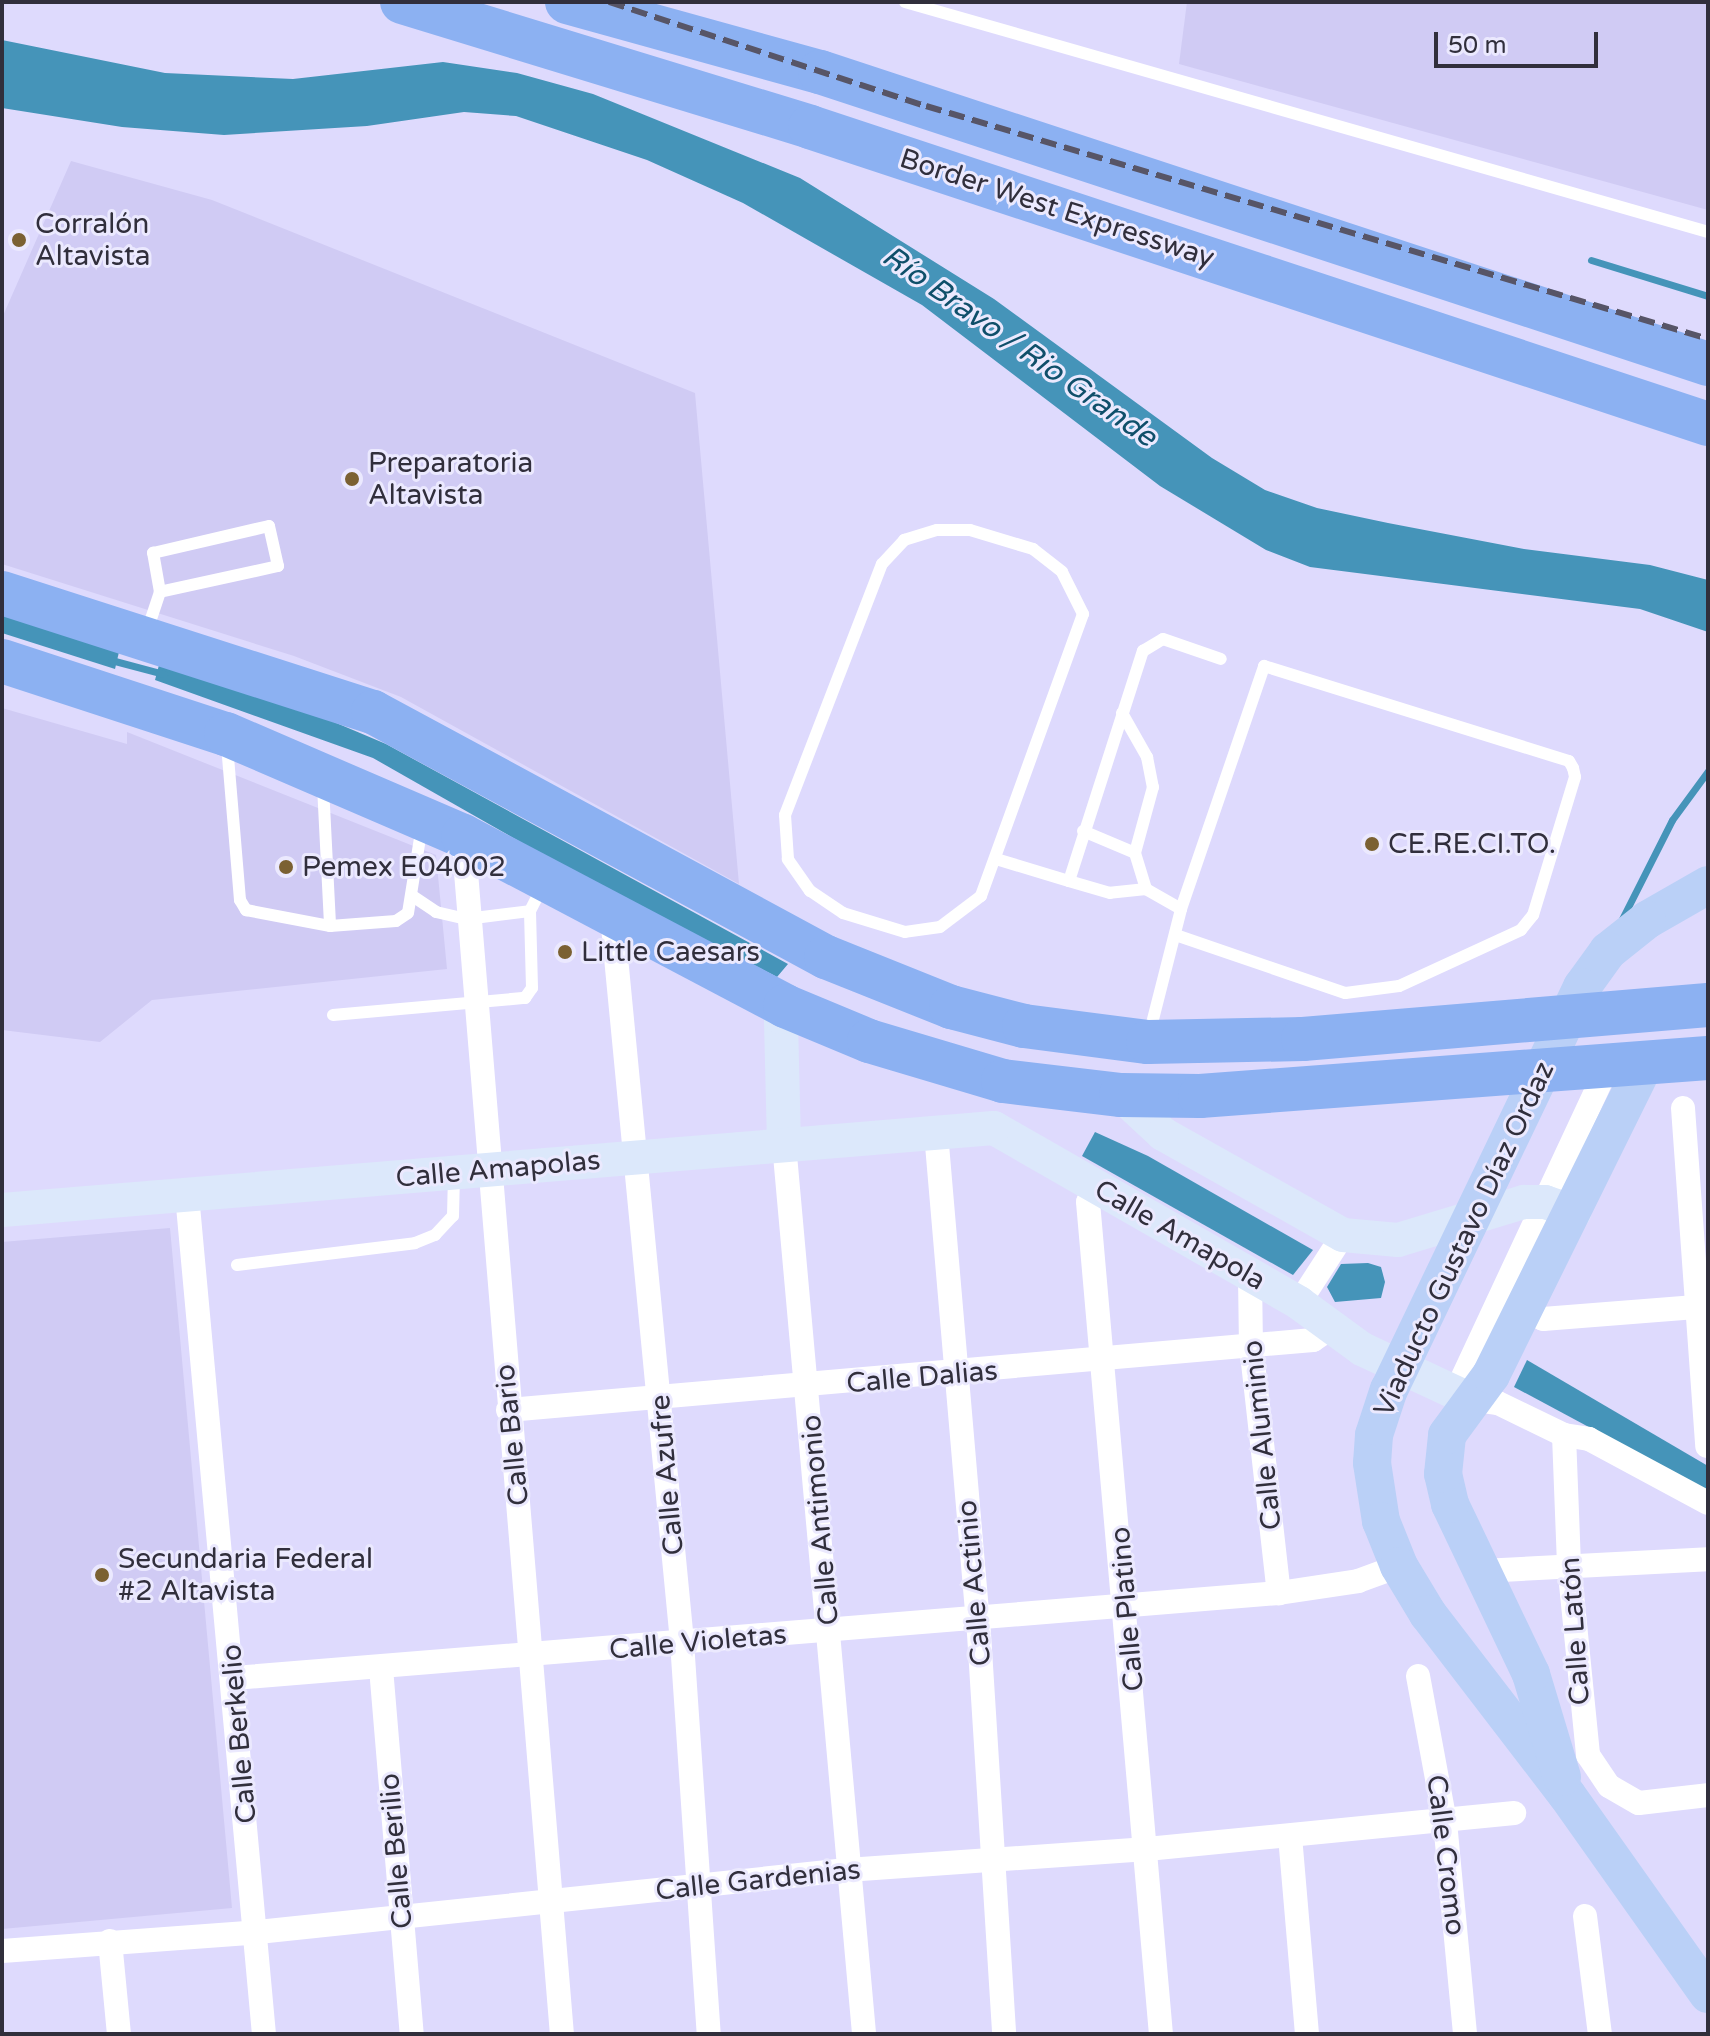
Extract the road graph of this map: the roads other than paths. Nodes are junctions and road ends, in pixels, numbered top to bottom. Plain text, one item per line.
1 (402, 2) edge
2 (567, 2) edge
3 (905, 2) edge
4 (1708, 232) edge
5 (1708, 364) edge
6 (1708, 424) edge
7 (160, 592) junction
8 (2, 593) edge
9 (1221, 659) dead end
10 (2, 661) edge
11 (137, 666) junction
12 (1122, 713) junction
13 (226, 734) junction
14 (323, 775) junction
15 (423, 818) junction
16 (1083, 831) junction
17 (463, 836) junction
18 (1135, 853) junction
19 (996, 859) junction
20 (1069, 881) junction
21 (1708, 885) edge
22 (1146, 889) junction
23 (538, 896) junction
24 (414, 897) junction
25 (1181, 909) junction
26 (612, 916) junction
27 (466, 919) junction
28 (330, 926) junction
29 (1176, 935) junction
30 (918, 995) junction
31 (475, 1004) junction
32 (1708, 1005) edge
33 (785, 1006) junction
34 (333, 1015) dead end
35 (1148, 1042) junction
36 (1708, 1058) edge
37 (1614, 1066) junction
38 (1003, 1081) junction
39 (1121, 1095) junction
40 (1683, 1108) dead end
41 (994, 1128) junction
42 (936, 1133) junction
43 (784, 1144) junction
44 (639, 1157) junction
45 (488, 1170) junction
46 (454, 1173) junction
47 (1095, 1185) junction
48 (187, 1195) junction
49 (1548, 1205) junction
50 (2, 1210) edge
51 (1337, 1244) junction
52 (237, 1265) dead end
53 (1250, 1276) junction
54 (1305, 1294) junction
55 (1701, 1306) edge
56 (1524, 1310) junction
57 (1332, 1327) junction
58 (1251, 1345) junction
59 (1105, 1360) junction
60 (956, 1374) junction
61 (807, 1388) junction
62 (1455, 1395) junction
63 (660, 1397) junction
64 (508, 1410) junction
65 (1564, 1435) junction
66 (1707, 1446) edge
67 (1707, 1506) edge
68 (1708, 1559) edge
69 (1569, 1564) junction
70 (1399, 1566) junction
71 (1482, 1571) junction
72 (1279, 1593) junction
73 (1126, 1605) junction
74 (978, 1618) junction
75 (830, 1631) junction
76 (682, 1642) junction
77 (534, 1656) junction
78 (381, 1668) junction
79 (1418, 1676) dead end
80 (234, 1678) junction
81 (1567, 1795) junction
82 (1708, 1795) edge
83 (1514, 1813) dead end
84 (1445, 1822) junction
85 (1290, 1836) junction
86 (1147, 1849) junction
87 (995, 1860) junction
88 (847, 1870) junction
89 (697, 1887) junction
90 (549, 1899) junction
91 (401, 1916) junction
92 (1585, 1916) dead end
93 (258, 1932) junction
94 (110, 1941) junction
95 (2, 1951) edge
96 (1708, 1994) edge
97 (119, 2034) edge
98 (264, 2034) edge
99 (412, 2034) edge
100 (562, 2034) edge
101 (709, 2034) edge
102 (864, 2034) edge
103 (1004, 2034) edge
104 (1161, 2034) edge
105 (1307, 2034) edge
106 (1465, 2034) edge
107 (1600, 2034) edge

1 - 6 highway, Border West Expressway
2 - 5 highway, Border West Expressway
3 - 4 lane
7 - 7 lane
7 - 11 lane
8 - 11 highway
9 - 12 lane
10 - 11 highway
11 - 13 highway
11 - 30 highway
12 - 16 lane
12 - 18 lane
13 - 14 highway
13 - 28 lane
14 - 15 highway
14 - 28 lane
15 - 17 highway
15 - 24 lane
16 - 18 lane
16 - 20 lane
17 - 23 highway
17 - 27 street, Calle Bario
18 - 22 lane
19 - 19 lane
19 - 20 lane
20 - 22 lane
21 - 70 main road, Viaducto Gustavo Díaz Ordaz
22 - 25 lane
23 - 26 highway
23 - 27 lane
23 - 31 lane
24 - 27 lane
24 - 28 lane
25 - 29 lane
25 - 29 lane
26 - 33 highway
26 - 44 street, Calle Azufre
27 - 31 street, Calle Bario
29 - 35 lane
30 - 33 highway
30 - 35 highway
31 - 34 lane
31 - 45 street, Calle Bario
32 - 35 highway
33 - 38 highway
33 - 43 street, Calle Antimonio
36 - 37 highway
37 - 39 highway
37 - 49 main road, Viaducto Gustavo Díaz Ordaz
38 - 39 highway
38 - 41 street
39 - 51 street
40 - 55 street
41 - 42 street, Calle Amapolas
41 - 47 street, Calle Amapola
42 - 43 street, Calle Amapolas
42 - 60 street, Calle Actinio
43 - 44 street, Calle Amapolas
43 - 61 street, Calle Antimonio
44 - 45 street, Calle Amapolas
44 - 63 street, Calle Azufre
45 - 46 street, Calle Amapolas
45 - 64 street, Calle Bario
46 - 48 street, Calle Amapolas
46 - 52 lane
47 - 53 street, Calle Amapola
47 - 59 street, Calle Platino
48 - 50 street, Calle Amapolas
48 - 80 street, Calle Berkelio
49 - 51 street
49 - 56 main road, Viaducto Gustavo Díaz Ordaz
49 - 62 street
51 - 54 street
53 - 54 street, Calle Amapola
53 - 58 street, Calle Aluminio
54 - 57 street, Calle Amapola
55 - 56 street
55 - 66 street
56 - 62 main road, Viaducto Gustavo Díaz Ordaz
57 - 58 street, Calle Dalias
57 - 62 street, Calle Amapola
58 - 59 street, Calle Dalias
58 - 72 street, Calle Aluminio
59 - 60 street, Calle Dalias
59 - 73 street, Calle Platino
60 - 61 street, Calle Dalias
60 - 74 street, Calle Actinio
61 - 63 street, Calle Dalias
61 - 75 street, Calle Antimonio
62 - 65 street
62 - 71 main road, Viaducto Gustavo Díaz Ordaz
63 - 64 street, Calle Dalias
63 - 76 street, Calle Azufre
64 - 77 street, Calle Bario
65 - 67 street
65 - 69 street, Calle Latón
68 - 69 street
69 - 71 street
69 - 82 street, Calle Latón
70 - 72 street, Calle Violetas
70 - 81 main road, Viaducto Gustavo Díaz Ordaz
71 - 81 main road, Viaducto Gustavo Díaz Ordaz
72 - 73 street, Calle Violetas
73 - 74 street, Calle Violetas
73 - 86 street, Calle Platino
74 - 75 street, Calle Violetas
74 - 87 street, Calle Actinio
75 - 76 street, Calle Violetas
75 - 88 street, Calle Antimonio
76 - 77 street, Calle Violetas
76 - 89 street, Calle Azufre
77 - 78 street, Calle Violetas
77 - 90 street, Calle Bario
78 - 80 street, Calle Violetas
78 - 91 street, Calle Berilio
79 - 84 street, Calle Cromo
80 - 93 street, Calle Berkelio
81 - 96 main road, Viaducto Gustavo Díaz Ordaz
83 - 84 street, Calle Gardenias
84 - 85 street, Calle Gardenias
84 - 106 street, Calle Cromo
85 - 86 street, Calle Gardenias
85 - 105 street
86 - 87 street, Calle Gardenias
86 - 104 street, Calle Platino
87 - 88 street, Calle Gardenias
87 - 103 street, Calle Actinio
88 - 89 street, Calle Gardenias
88 - 102 street, Calle Antimonio
89 - 90 street, Calle Gardenias
89 - 101 street, Calle Azufre
90 - 91 street, Calle Gardenias
90 - 100 street, Calle Bario
91 - 93 street, Calle Gardenias
91 - 99 street, Calle Berilio
92 - 107 street
93 - 94 street, Calle Gardenias
93 - 98 street, Calle Berkelio
94 - 95 street, Calle Gardenias
94 - 97 street

